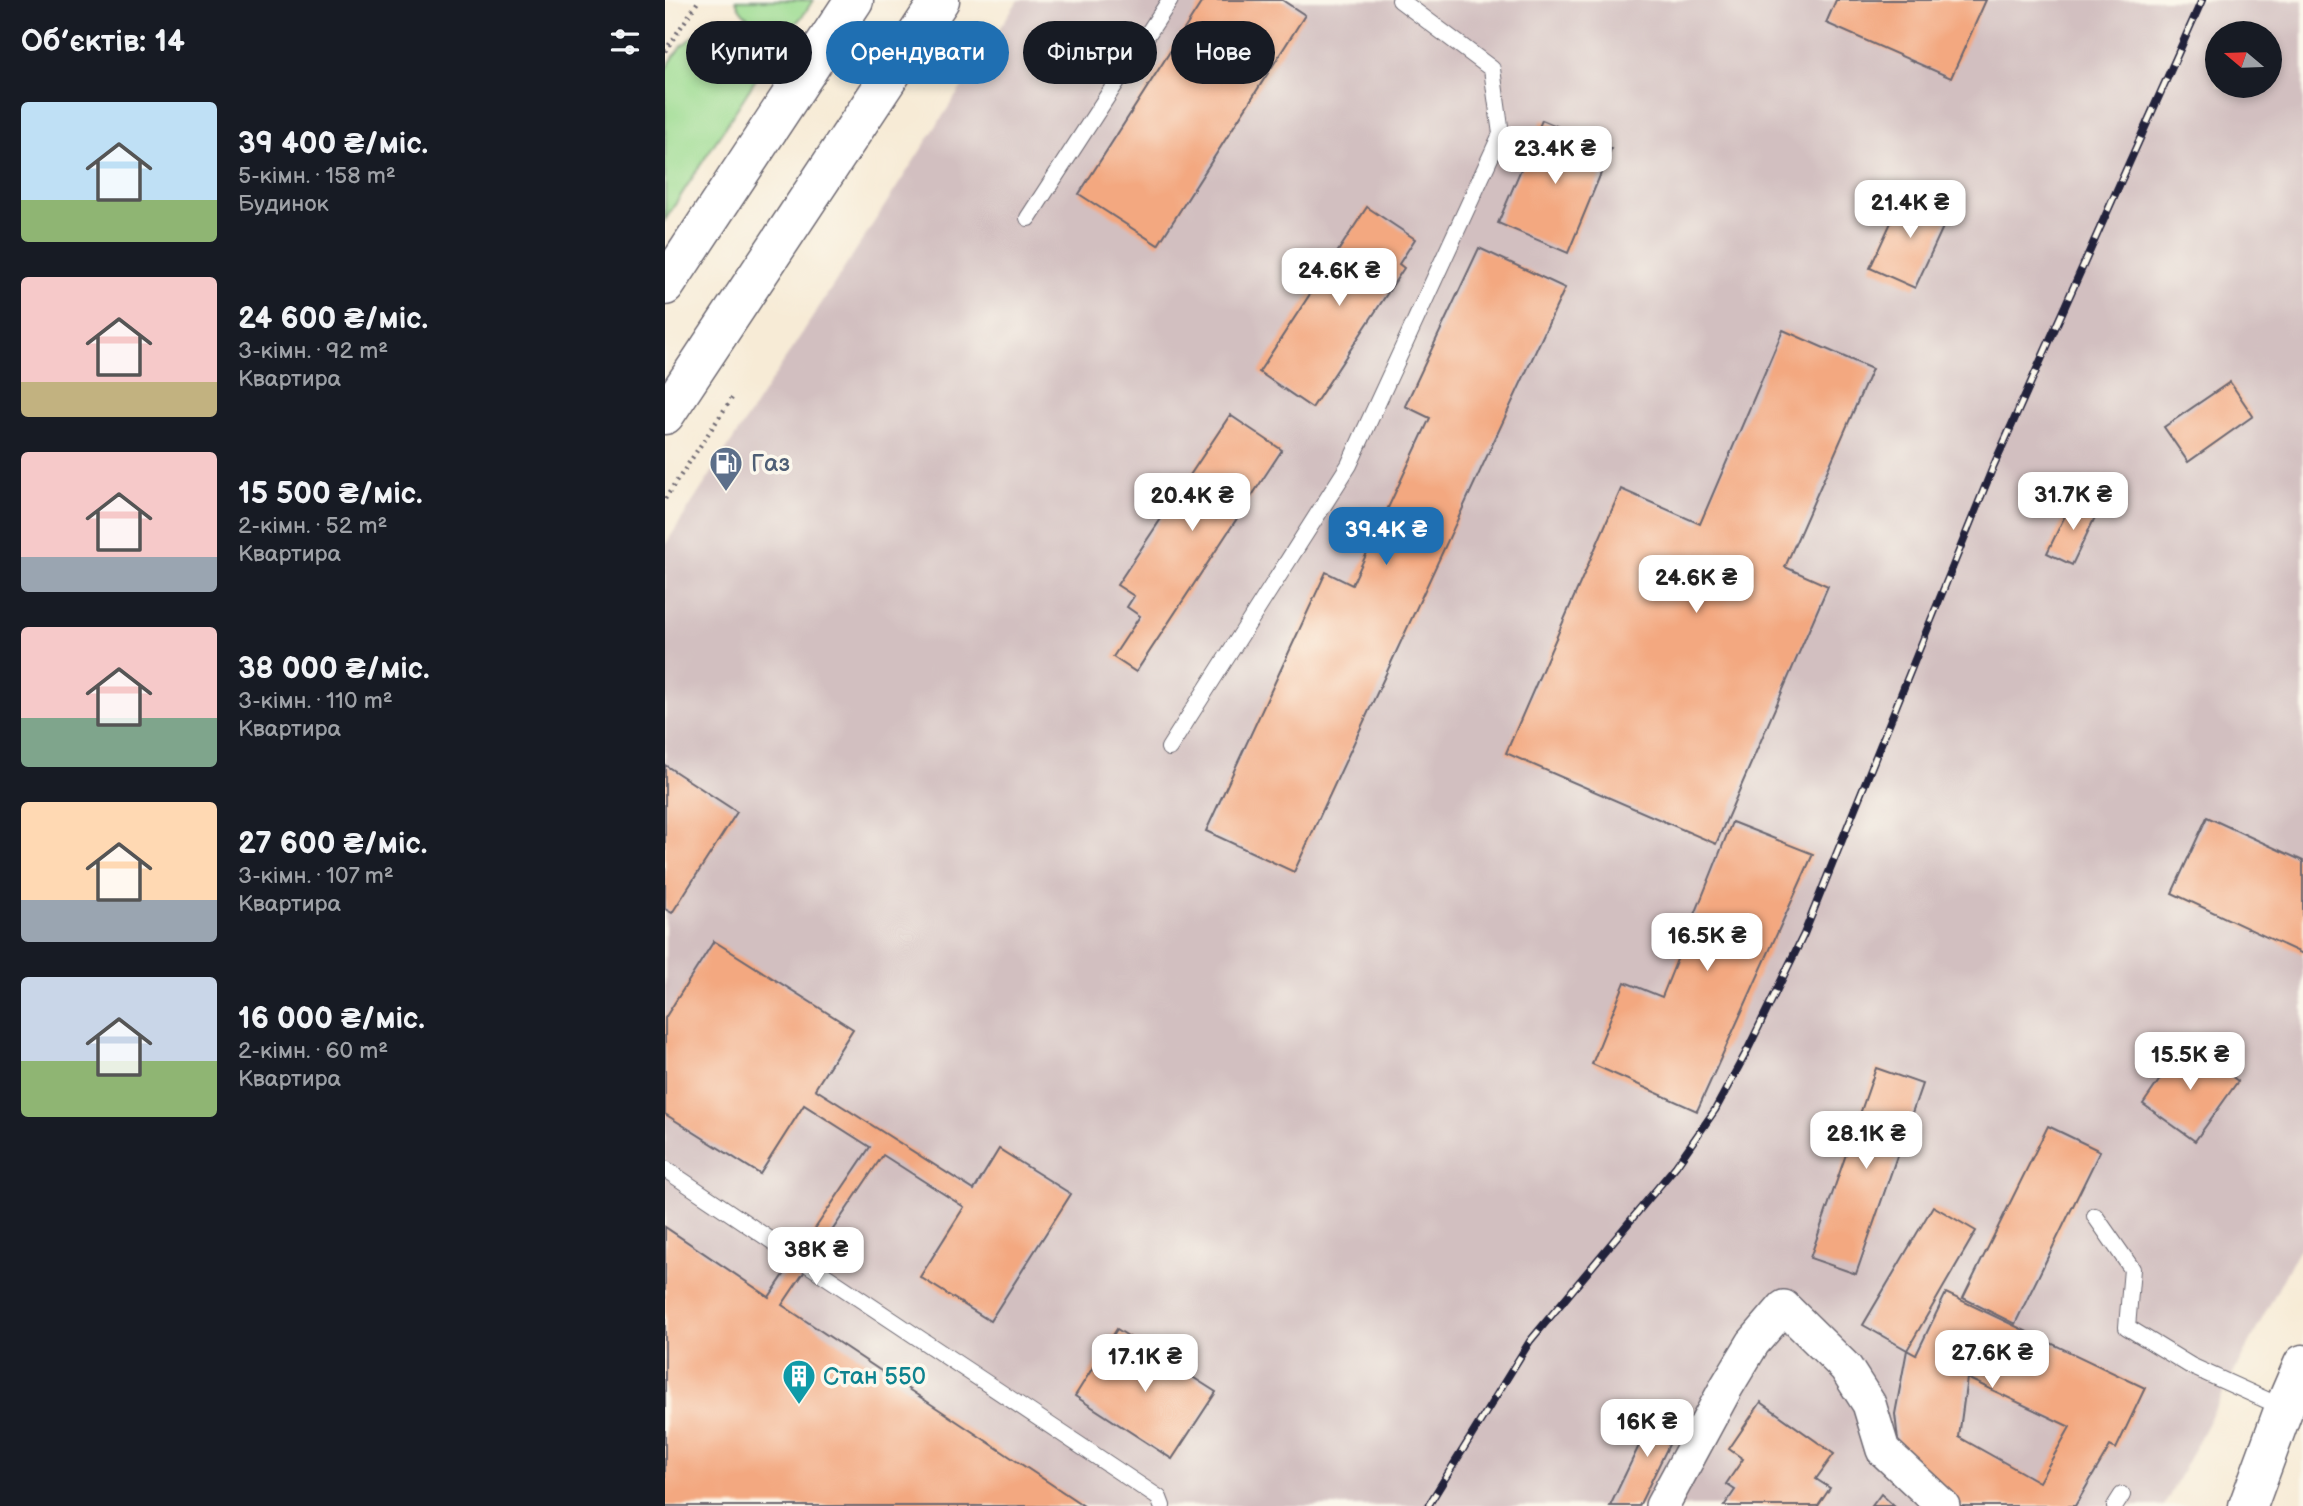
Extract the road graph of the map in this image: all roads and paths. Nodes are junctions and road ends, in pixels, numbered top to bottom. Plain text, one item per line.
1 (699, 0) edge
2 (854, 0) edge
3 (940, 0) edge
4 (1170, 0) edge
5 (1400, 0) edge
6 (665, 51) edge
7 (1028, 218) dead end
8 (665, 286) edge
9 (732, 398) dead end
10 (665, 415) edge
11 (665, 499) edge
12 (1169, 748) dead end
13 (665, 1169) edge
14 (2095, 1216) dead end
15 (2303, 1364) edge
16 (2284, 1408) junction
17 (1162, 1506) edge
18 (1661, 1506) edge
19 (1943, 1506) edge
20 (2248, 1506) edge

1 - 6 path
2 - 8 main road
3 - 10 main road
4 - 7 lane
5 - 12 lane
9 - 11 path
13 - 17 lane
14 - 16 lane
15 - 16 main road
16 - 20 main road
18 - 19 street

